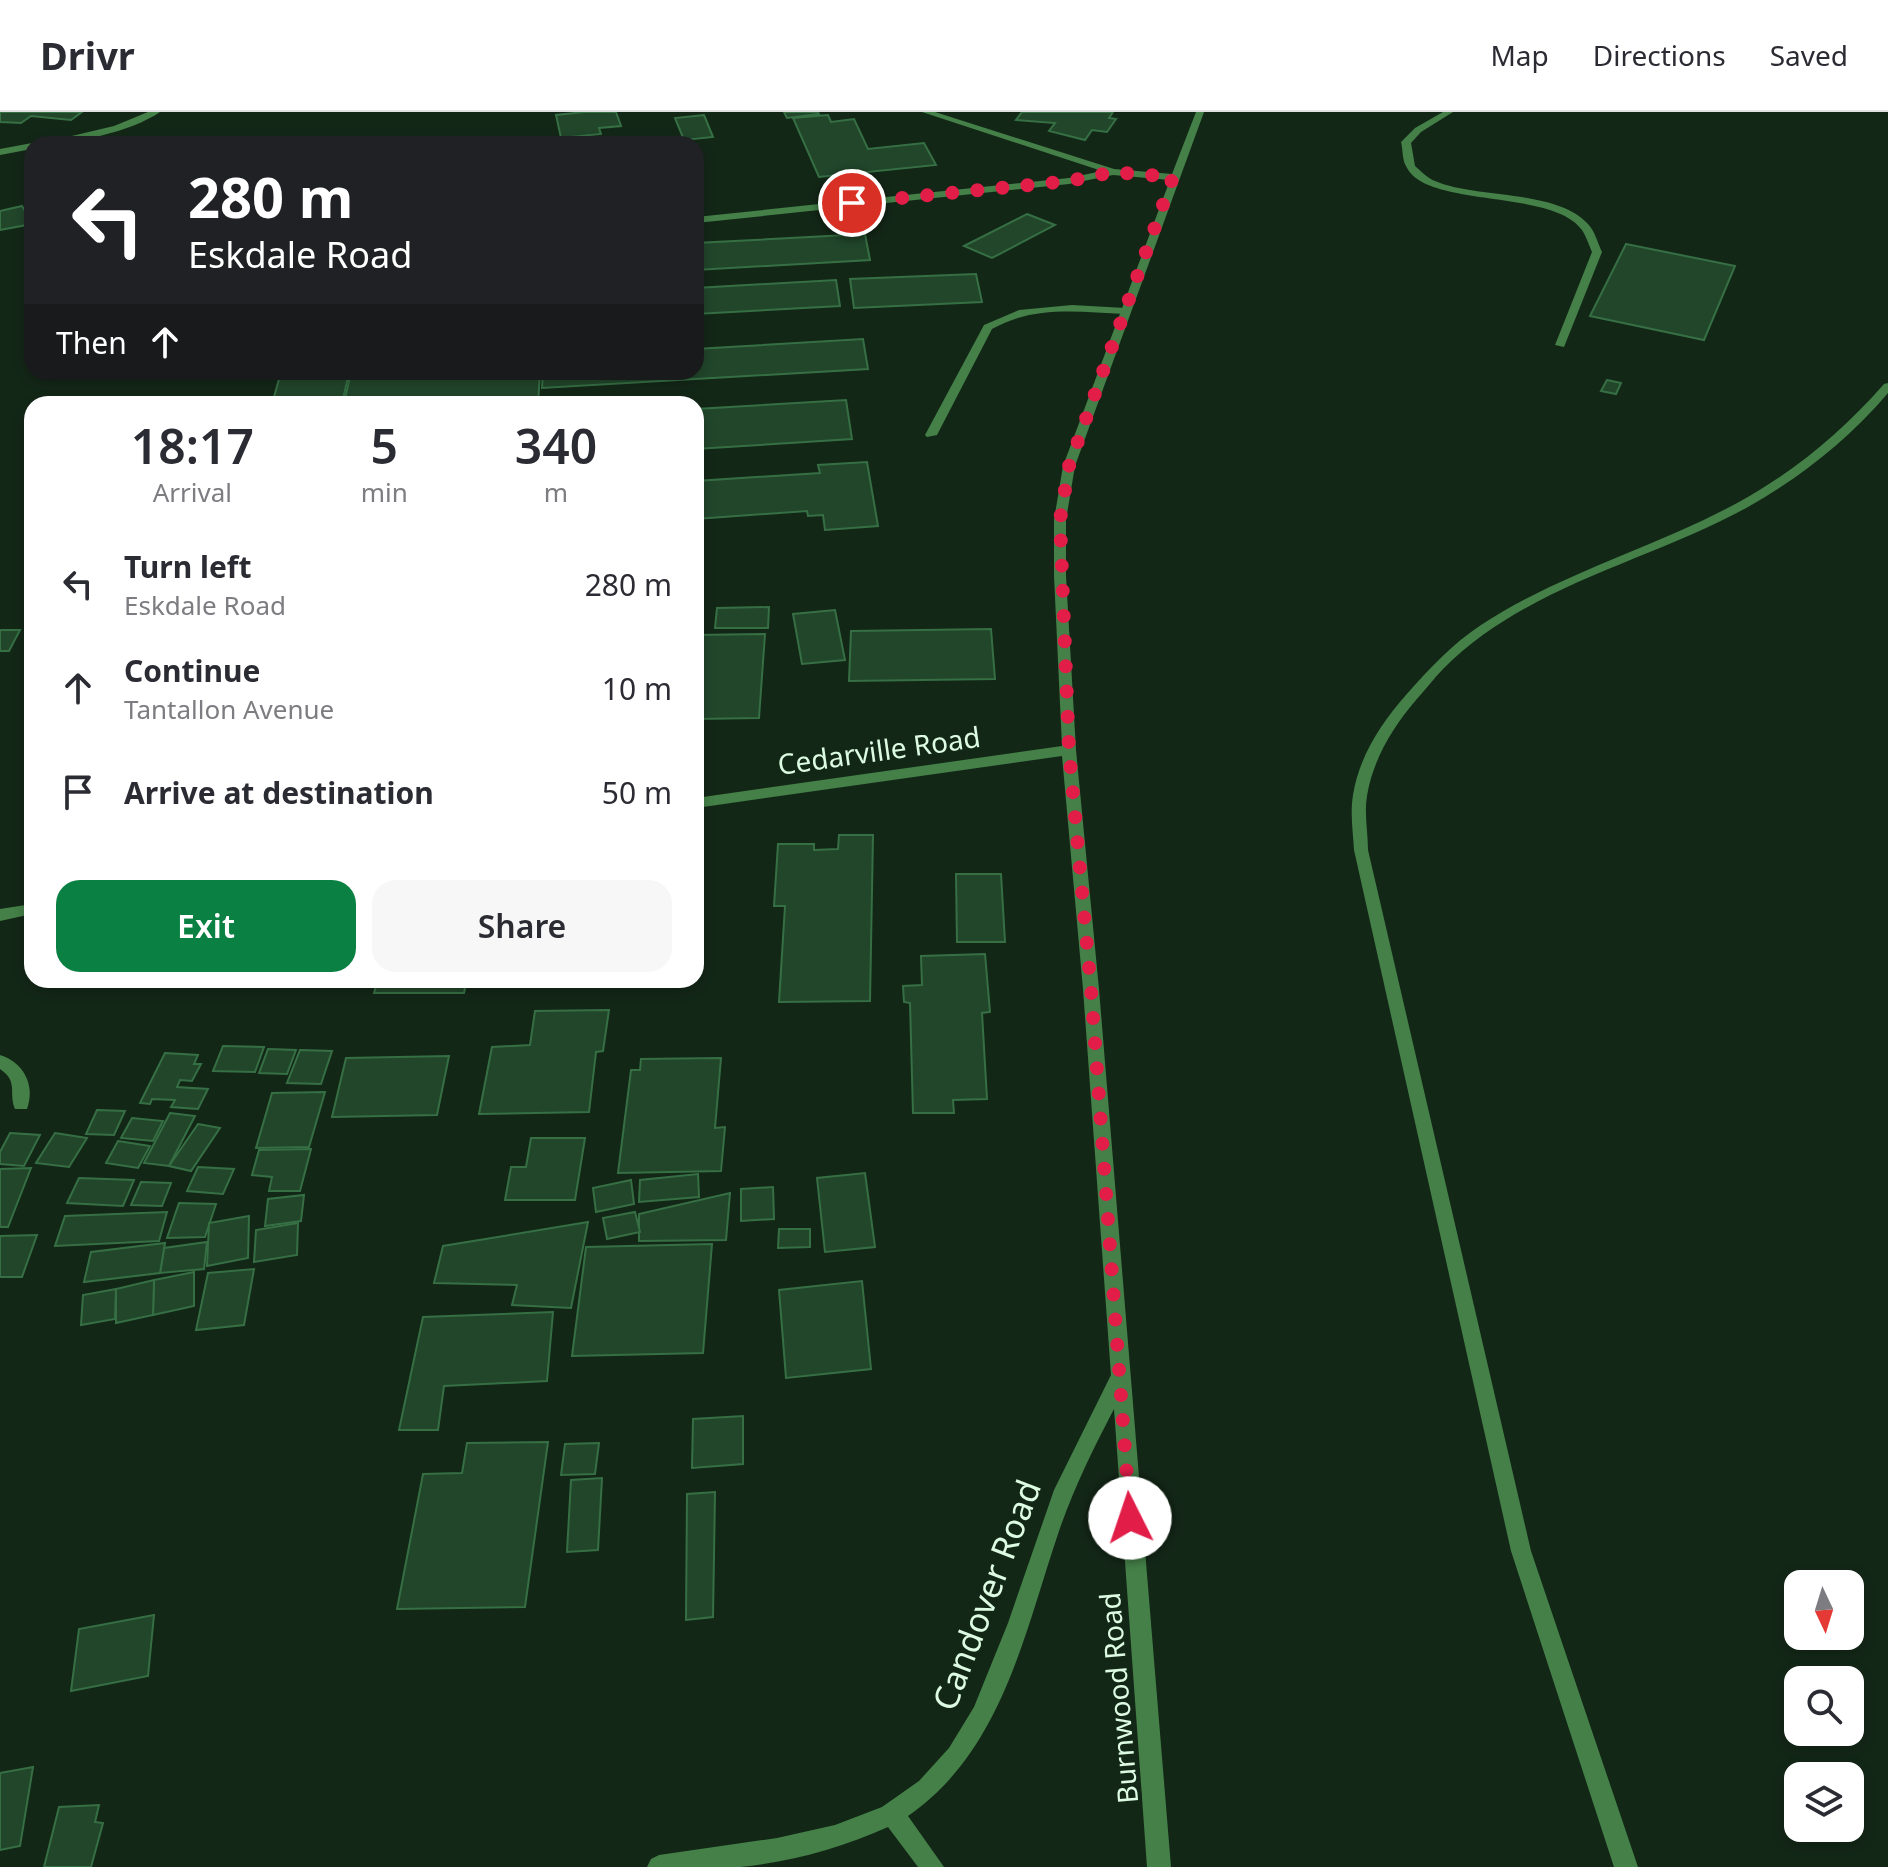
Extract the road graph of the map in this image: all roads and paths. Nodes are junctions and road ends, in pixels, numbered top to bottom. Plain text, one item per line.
1 (156, 112) edge
2 (926, 112) edge
3 (1200, 112) edge
4 (1449, 112) edge
5 (80, 136) edge
6 (24, 148) edge
7 (0, 152) edge
8 (1113, 172) junction
9 (1173, 177) junction
10 (704, 219) edge
11 (1125, 311) junction
12 (1560, 345) dead end
13 (1888, 386) edge
14 (931, 435) dead end
15 (1069, 750) junction
16 (704, 802) edge
17 (24, 910) edge
18 (0, 915) edge
19 (0, 1061) edge
20 (21, 1104) dead end
21 (1119, 1380) junction
22 (892, 1814) junction
23 (659, 1867) edge
24 (932, 1867) edge
25 (1159, 1867) edge
26 (1626, 1867) edge

1 - 5 street
2 - 8 street
3 - 9 street, Burnwood Road
4 - 12 street
6 - 7 street
8 - 9 street
8 - 10 street
9 - 11 street, Burnwood Road
11 - 14 street
11 - 15 street, Burnwood Road
13 - 26 street
15 - 16 street, Cedarville Road
15 - 21 street, Burnwood Road
17 - 18 street
19 - 20 street
21 - 22 street, Candover Road
21 - 25 street, Burnwood Road
22 - 23 street, Candover Road
22 - 24 street

